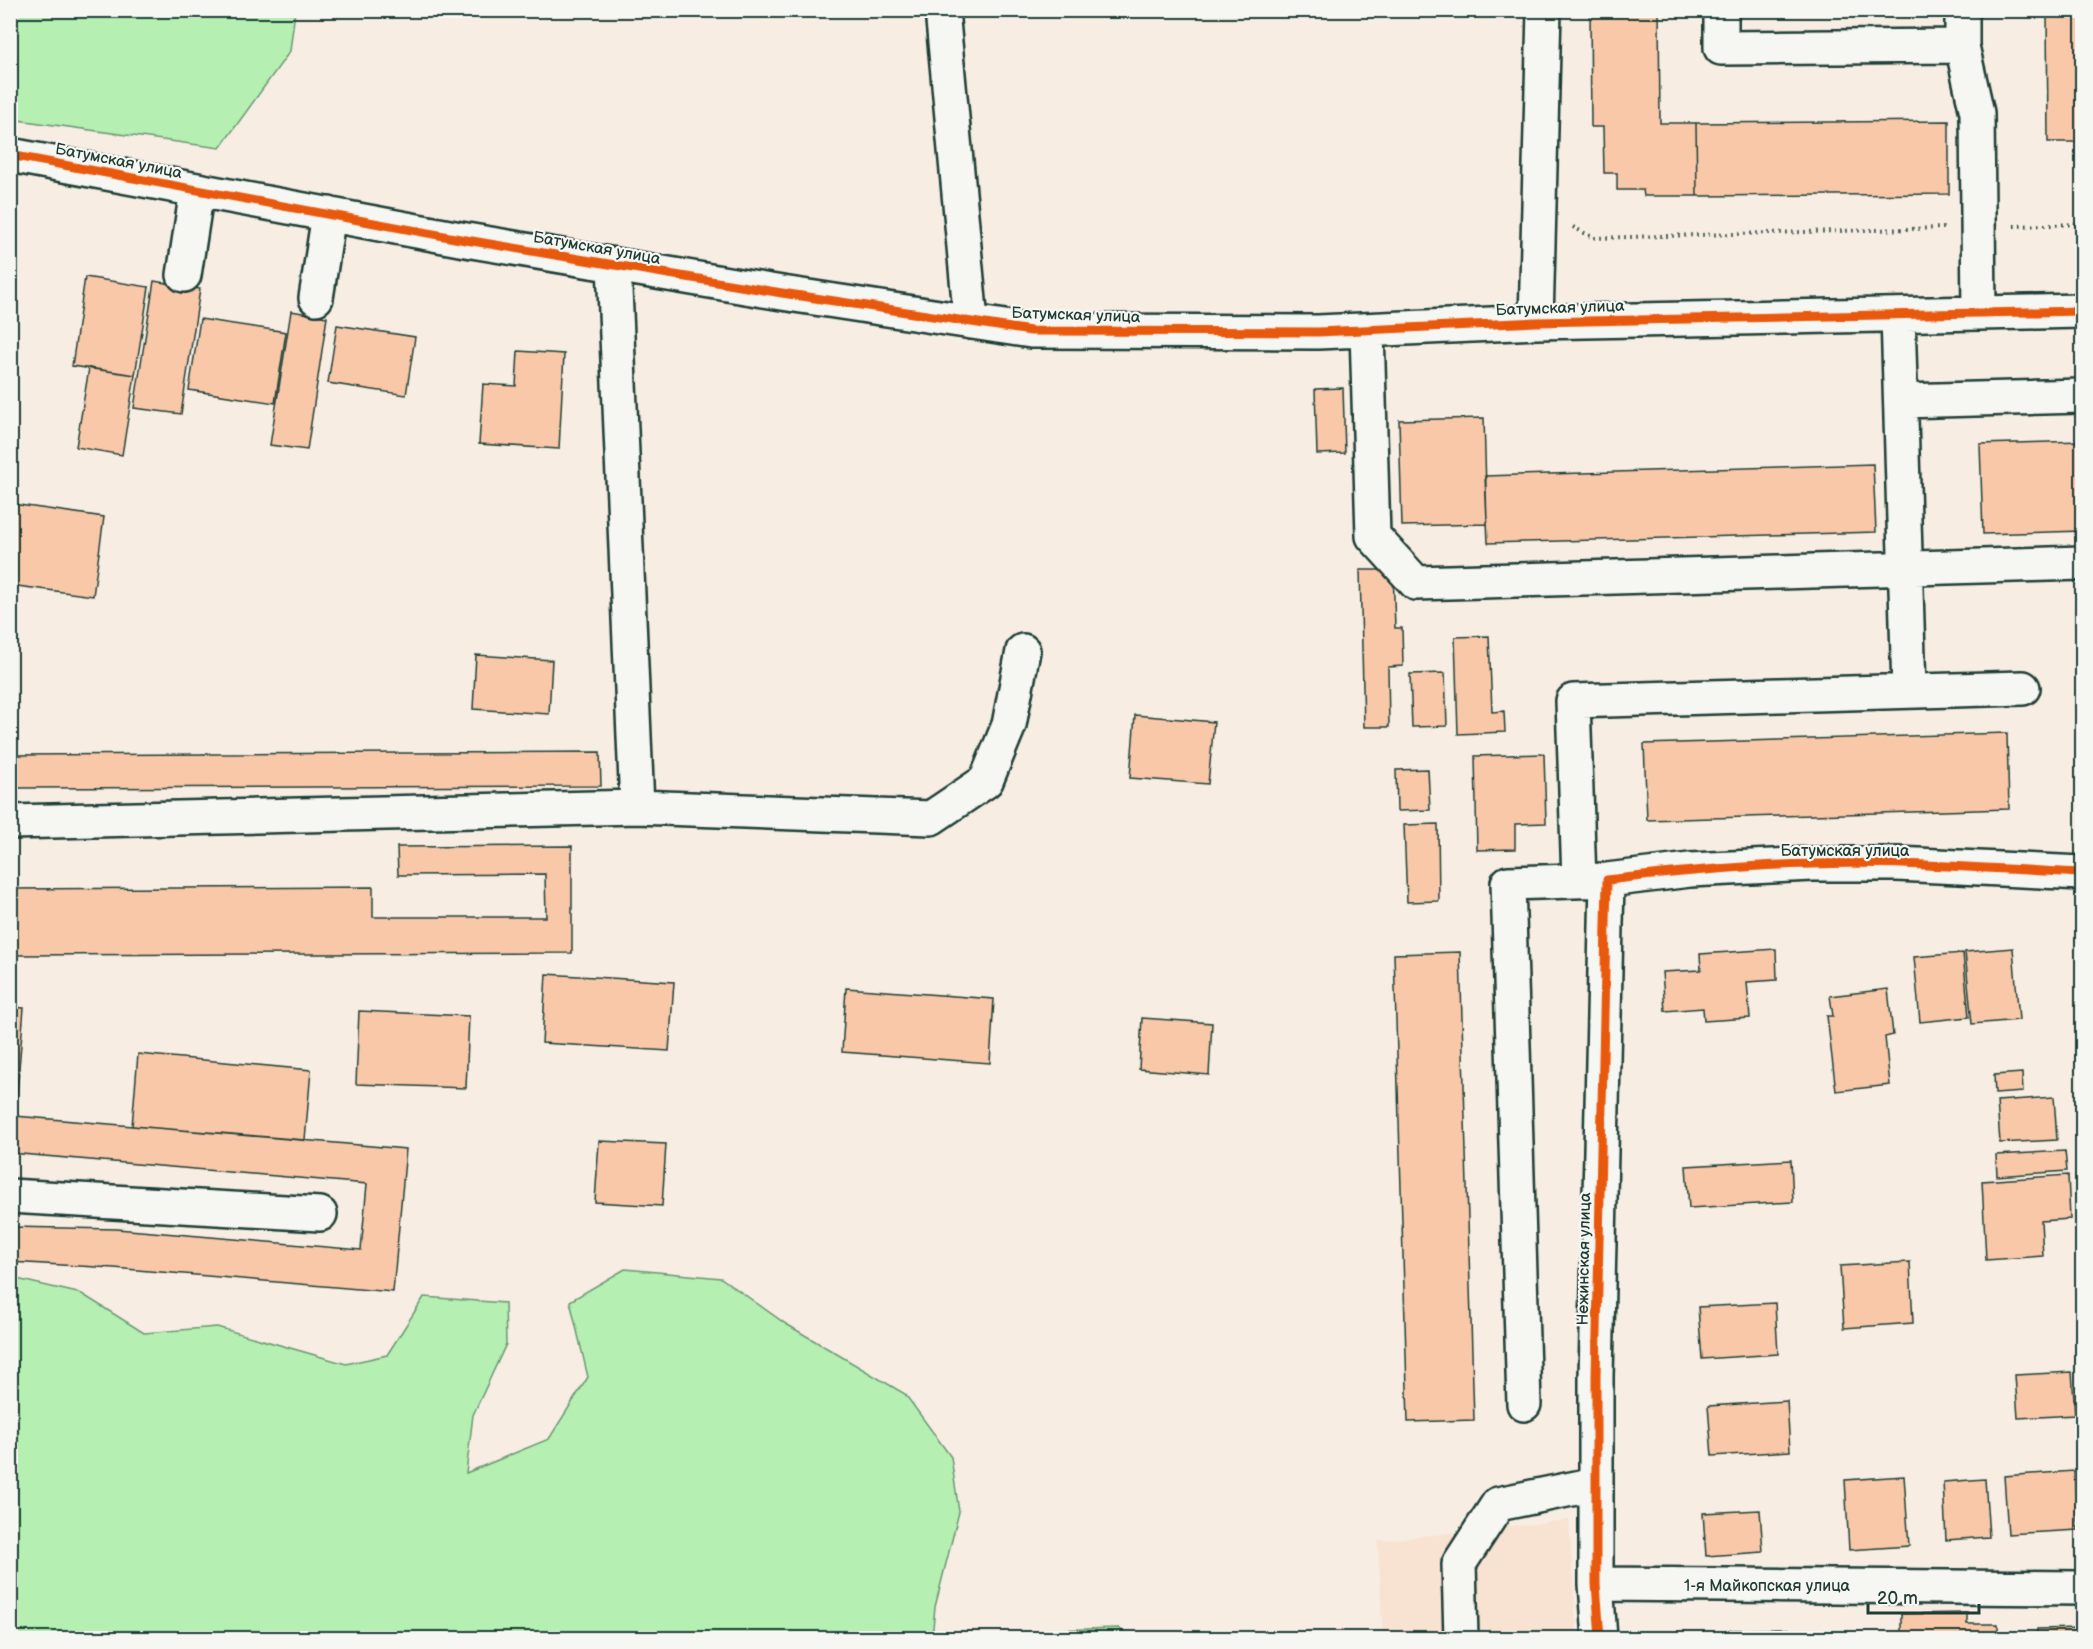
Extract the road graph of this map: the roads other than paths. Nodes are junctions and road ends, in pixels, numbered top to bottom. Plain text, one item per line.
1 (942, 10) edge
2 (1544, 10) edge
3 (1721, 10) edge
4 (1962, 10) edge
5 (1962, 46) junction
6 (10, 155) edge
7 (198, 190) junction
8 (329, 214) junction
9 (614, 265) junction
10 (184, 275) dead end
11 (316, 298) dead end
12 (2082, 311) edge
13 (1979, 313) junction
14 (1898, 315) junction
15 (971, 322) junction
16 (1536, 322) junction
17 (1367, 330) junction
18 (2082, 396) edge
19 (1901, 402) junction
20 (2082, 563) edge
21 (1905, 568) junction
22 (1023, 651) dead end
23 (2023, 688) dead end
24 (1909, 691) junction
25 (637, 807) junction
26 (10, 822) edge
27 (2082, 873) edge
28 (1593, 881) junction
29 (10, 1196) edge
30 (320, 1214) dead end
31 (1524, 1404) dead end
32 (1596, 1484) junction
33 (1596, 1584) junction
34 (2082, 1588) edge
35 (1461, 1638) edge
36 (1600, 1638) edge

1 - 15 street
2 - 16 street
3 - 5 street
4 - 5 street
5 - 13 street
6 - 7 street, Батумская улица
7 - 8 street, Батумская улица
7 - 10 street
8 - 9 street, Батумская улица
8 - 11 street
9 - 15 street, Батумская улица
9 - 25 street
12 - 13 street, Батумская улица
13 - 14 street, Батумская улица
14 - 16 street, Батумская улица
14 - 19 street
15 - 17 street, Батумская улица
16 - 17 street, Батумская улица
17 - 21 street
18 - 19 street
19 - 21 street
20 - 21 street
21 - 24 street
22 - 25 street
23 - 24 street
24 - 28 street, Нежинская улица
25 - 26 street
27 - 28 street, Батумская улица
28 - 31 street, Батумская улица
28 - 32 street, Нежинская улица
29 - 30 street
32 - 33 street, Нежинская улица
32 - 35 street
33 - 34 street, 1-я Майкопская улица
33 - 36 street, Нежинская улица

